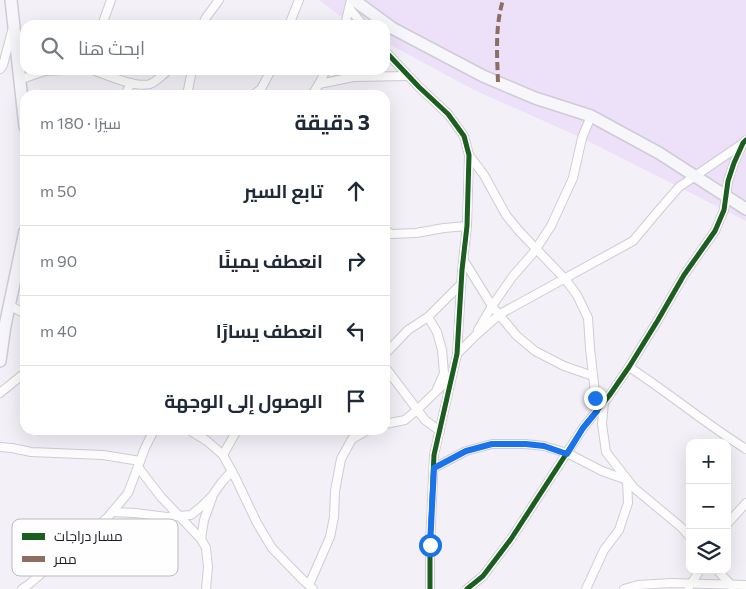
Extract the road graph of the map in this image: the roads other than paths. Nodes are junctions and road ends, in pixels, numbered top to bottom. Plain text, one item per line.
1 (11, 0) edge
2 (111, 0) edge
3 (219, 0) edge
4 (299, 0) edge
5 (352, 3) edge
6 (104, 20) edge
7 (206, 20) edge
8 (291, 20) edge
9 (347, 20) edge
10 (360, 20) edge
11 (379, 20) edge
12 (14, 23) junction
13 (390, 27) edge
14 (390, 56) edge
15 (0, 69) edge
16 (33, 75) edge
17 (106, 75) edge
18 (163, 75) edge
19 (191, 75) edge
20 (269, 75) edge
21 (324, 75) edge
22 (408, 76) junction
23 (19, 80) junction
24 (131, 84) junction
25 (319, 84) junction
26 (20, 90) edge
27 (128, 90) edge
28 (188, 90) edge
29 (260, 90) edge
30 (315, 90) edge
31 (591, 116) junction
32 (744, 142) edge
33 (469, 155) junction
34 (695, 176) junction
35 (725, 195) junction
36 (746, 209) edge
37 (468, 226) junction
38 (390, 233) edge
39 (536, 248) junction
40 (20, 254) edge
41 (463, 259) junction
42 (565, 279) junction
43 (461, 284) junction
44 (9, 306) junction
45 (492, 306) junction
46 (20, 312) edge
47 (500, 314) junction
48 (428, 317) junction
49 (475, 336) junction
50 (390, 349) edge
51 (457, 354) junction
52 (0, 361) edge
53 (629, 367) junction
54 (390, 374) edge
55 (452, 376) junction
56 (593, 376) junction
57 (20, 377) edge
58 (0, 393) edge
59 (436, 393) junction
60 (604, 402) junction
61 (417, 410) junction
62 (597, 411) junction
63 (390, 423) edge
64 (440, 431) junction
65 (152, 435) edge
66 (197, 435) edge
67 (234, 435) edge
68 (359, 435) edge
69 (0, 447) edge
70 (746, 449) edge
71 (567, 454) junction
72 (223, 456) junction
73 (139, 464) junction
74 (434, 468) junction
75 (232, 472) junction
76 (627, 480) junction
77 (212, 496) junction
78 (746, 503) edge
79 (112, 512) junction
80 (179, 516) junction
81 (106, 519) edge
82 (731, 520) edge
83 (686, 532) edge
84 (201, 539) junction
85 (697, 574) edge
86 (721, 574) edge
87 (39, 576) edge
88 (746, 585) edge
89 (689, 586) edge
90 (311, 587) edge
91 (733, 587) edge
92 (471, 588) edge
93 (22, 589) edge
94 (206, 589) edge
95 (430, 589) edge
96 (586, 589) edge
97 (624, 589) edge

1 - 12 main road
2 - 6 street
3 - 7 street
4 - 8 street
5 - 9 street
5 - 10 street
5 - 11 main road
12 - 15 street
12 - 23 main road
13 - 31 main road
14 - 22 street
16 - 23 street
17 - 24 street
18 - 24 street
19 - 28 street
20 - 29 street
21 - 25 street
22 - 25 street
22 - 33 street
23 - 26 main road
24 - 27 street
25 - 30 street
31 - 34 main road
31 - 39 street
32 - 34 street
32 - 35 street
33 - 37 street
33 - 39 street
34 - 35 main road
34 - 42 street
35 - 36 main road
35 - 53 street
37 - 38 street
37 - 41 street
39 - 42 street
39 - 45 street
40 - 44 main road
41 - 43 street
41 - 45 street
42 - 47 street
42 - 56 street
43 - 48 street
43 - 51 street
44 - 46 street
44 - 52 main road
45 - 47 street
45 - 49 street
47 - 49 street
47 - 56 street
48 - 50 street
48 - 59 street
49 - 51 street
51 - 55 street
53 - 60 street
53 - 70 street
54 - 61 street
55 - 59 street
55 - 64 street
56 - 62 street
57 - 58 street
59 - 61 street
60 - 62 street
60 - 76 street
61 - 63 street
61 - 64 street
62 - 71 street
64 - 74 street
65 - 73 street
66 - 72 street
67 - 72 street
68 - 90 street
69 - 73 street
71 - 74 street
71 - 76 street
71 - 92 street
72 - 75 street
73 - 79 street
73 - 80 street
74 - 95 street
75 - 77 street
75 - 90 street
76 - 83 street
76 - 96 street
77 - 80 street
77 - 84 street
78 - 82 street
79 - 80 street
79 - 81 street
80 - 84 street
84 - 94 street
85 - 89 street
86 - 91 street
87 - 93 street
88 - 91 street
89 - 91 street
89 - 97 street

